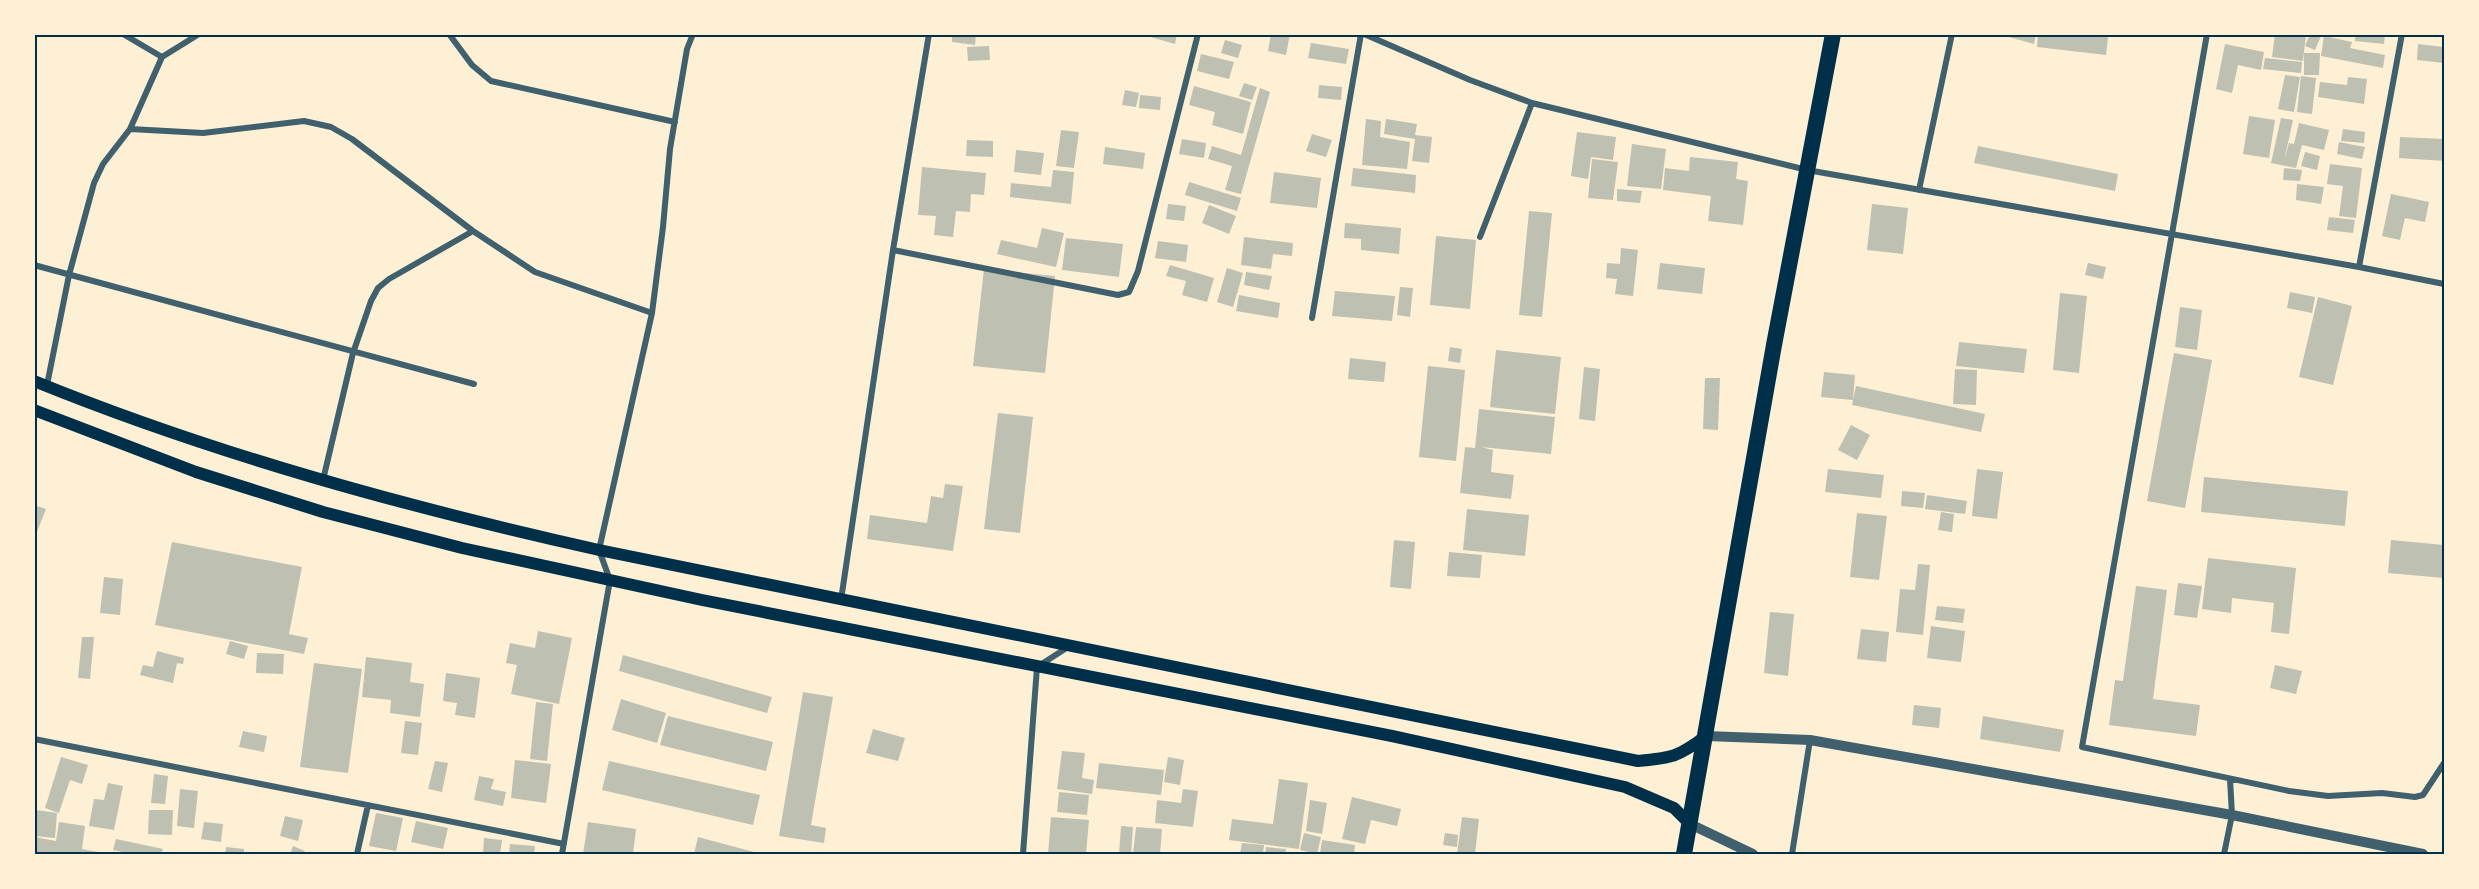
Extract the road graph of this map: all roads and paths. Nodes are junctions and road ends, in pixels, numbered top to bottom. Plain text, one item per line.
1 (123, 34) edge
2 (199, 34) edge
3 (448, 34) edge
4 (693, 34) edge
5 (929, 34) edge
6 (1198, 34) edge
7 (1363, 34) edge
8 (1833, 34) edge
9 (1952, 34) edge
10 (2207, 34) edge
11 (2402, 34) edge
12 (162, 57) junction
13 (1532, 103) junction
14 (675, 122) junction
15 (130, 129) junction
16 (1807, 171) junction
17 (1918, 190) junction
18 (473, 231) junction
19 (2170, 234) junction
20 (1480, 237) dead end
21 (893, 250) junction
22 (34, 265) edge
23 (2359, 267) junction
24 (69, 275) junction
25 (2445, 284) edge
26 (652, 314) junction
27 (1312, 318) dead end
28 (353, 353) junction
29 (34, 381) edge
30 (474, 384) dead end
31 (47, 386) junction
32 (34, 410) edge
33 (322, 480) junction
34 (599, 550) junction
35 (610, 580) junction
36 (841, 600) junction
37 (1069, 646) junction
38 (1038, 667) junction
39 (1706, 736) junction
40 (34, 739) edge
41 (1810, 740) junction
42 (2445, 763) edge
43 (2230, 779) junction
44 (368, 805) junction
45 (2232, 815) junction
46 (1690, 824) junction
47 (564, 843) junction
48 (357, 855) edge
49 (562, 855) edge
50 (1023, 855) edge
51 (1684, 855) edge
52 (1753, 855) edge
53 (1792, 855) edge
54 (2224, 855) edge
55 (2423, 855) edge

1 - 12 street
2 - 12 street
3 - 14 street
4 - 14 street
5 - 21 street
6 - 21 street
7 - 13 street
7 - 27 street
8 - 16 highway
9 - 17 street
10 - 19 street
11 - 23 street
12 - 15 street
13 - 16 street
13 - 20 street
14 - 26 street
15 - 18 street
15 - 24 street
16 - 17 street
16 - 39 highway
17 - 19 street
18 - 26 street
18 - 28 street
19 - 23 street
19 - 43 street
21 - 36 street
22 - 24 street
23 - 25 street
24 - 28 street
24 - 31 street
26 - 34 street
28 - 30 street
28 - 33 street
29 - 31 main road
31 - 33 main road
32 - 35 main road
33 - 34 main road
34 - 35 street
34 - 36 main road
35 - 38 main road
35 - 47 street
36 - 37 main road
37 - 38 street
37 - 39 main road
38 - 46 main road
38 - 50 street
39 - 41 street
39 - 46 highway
40 - 44 street
41 - 45 street
41 - 53 street
42 - 43 street
43 - 45 street
44 - 47 street
44 - 48 street
45 - 54 street
45 - 55 street
46 - 51 highway
46 - 52 street
47 - 49 street

